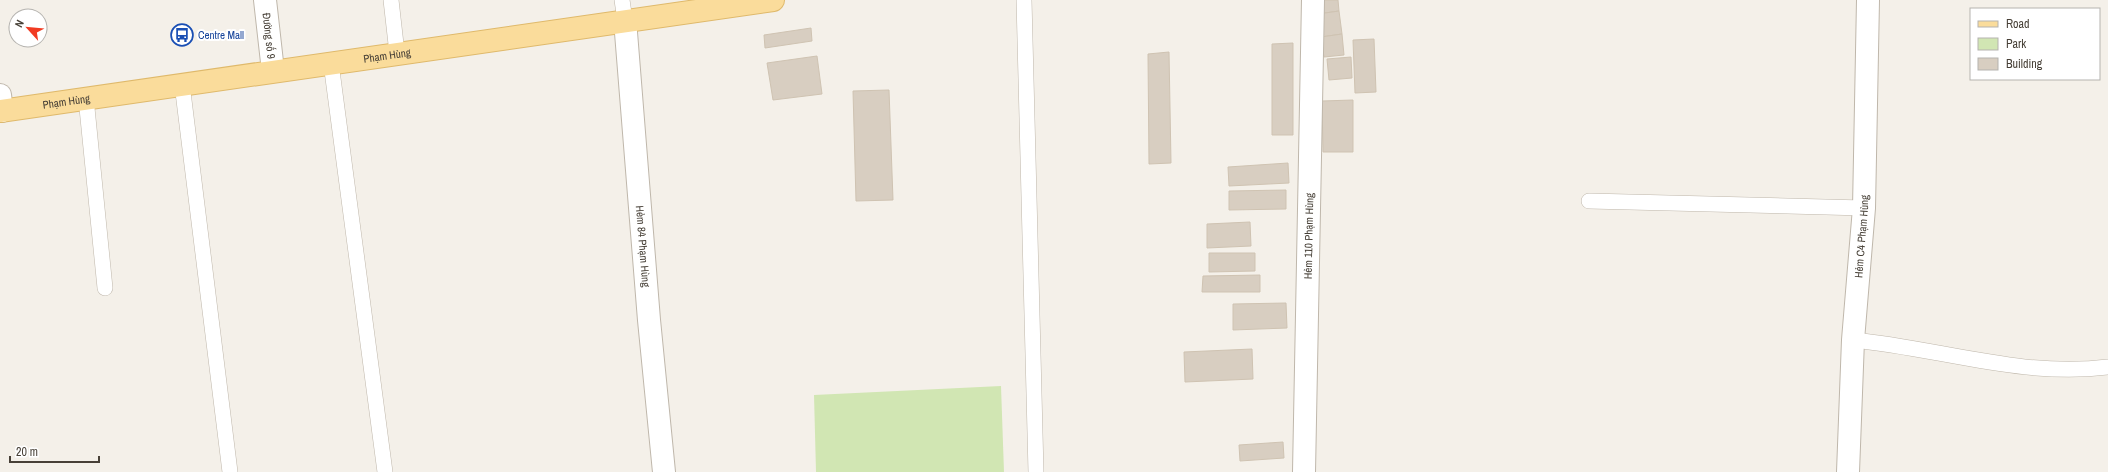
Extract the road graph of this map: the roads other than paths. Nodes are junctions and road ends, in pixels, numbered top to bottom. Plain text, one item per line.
1 (265, 0) edge
2 (391, 0) edge
3 (773, 0) edge
4 (1024, 0) edge
5 (1312, 0) edge
6 (1868, 0) edge
7 (623, 10) edge
8 (397, 53) junction
9 (331, 62) junction
10 (273, 71) junction
11 (182, 84) junction
12 (86, 98) junction
13 (0, 106) edge
14 (1589, 200) dead end
15 (1864, 208) junction
16 (104, 288) dead end
17 (1852, 340) junction
18 (2108, 367) edge
19 (230, 472) edge
20 (385, 472) edge
21 (664, 472) edge
22 (1036, 472) edge
23 (1304, 472) edge
24 (1848, 472) edge

1 - 10 street, Đường số 9
2 - 8 lane
3 - 7 main road, Phạm Hùng
4 - 22 lane
5 - 23 street, Hẻm 110 Phạm Hùng
6 - 15 street, Hẻm C4 Phạm Hùng
7 - 8 main road, Phạm Hùng
7 - 21 street, Hẻm 84 Phạm Hùng
8 - 9 main road, Phạm Hùng
9 - 10 main road, Phạm Hùng
9 - 20 lane
10 - 11 main road, Phạm Hùng
11 - 12 main road, Phạm Hùng
11 - 19 lane
12 - 13 main road, Phạm Hùng
12 - 16 lane
14 - 15 lane
15 - 17 street, Hẻm C4 Phạm Hùng
17 - 18 lane
17 - 24 street, Hẻm C4 Phạm Hùng

